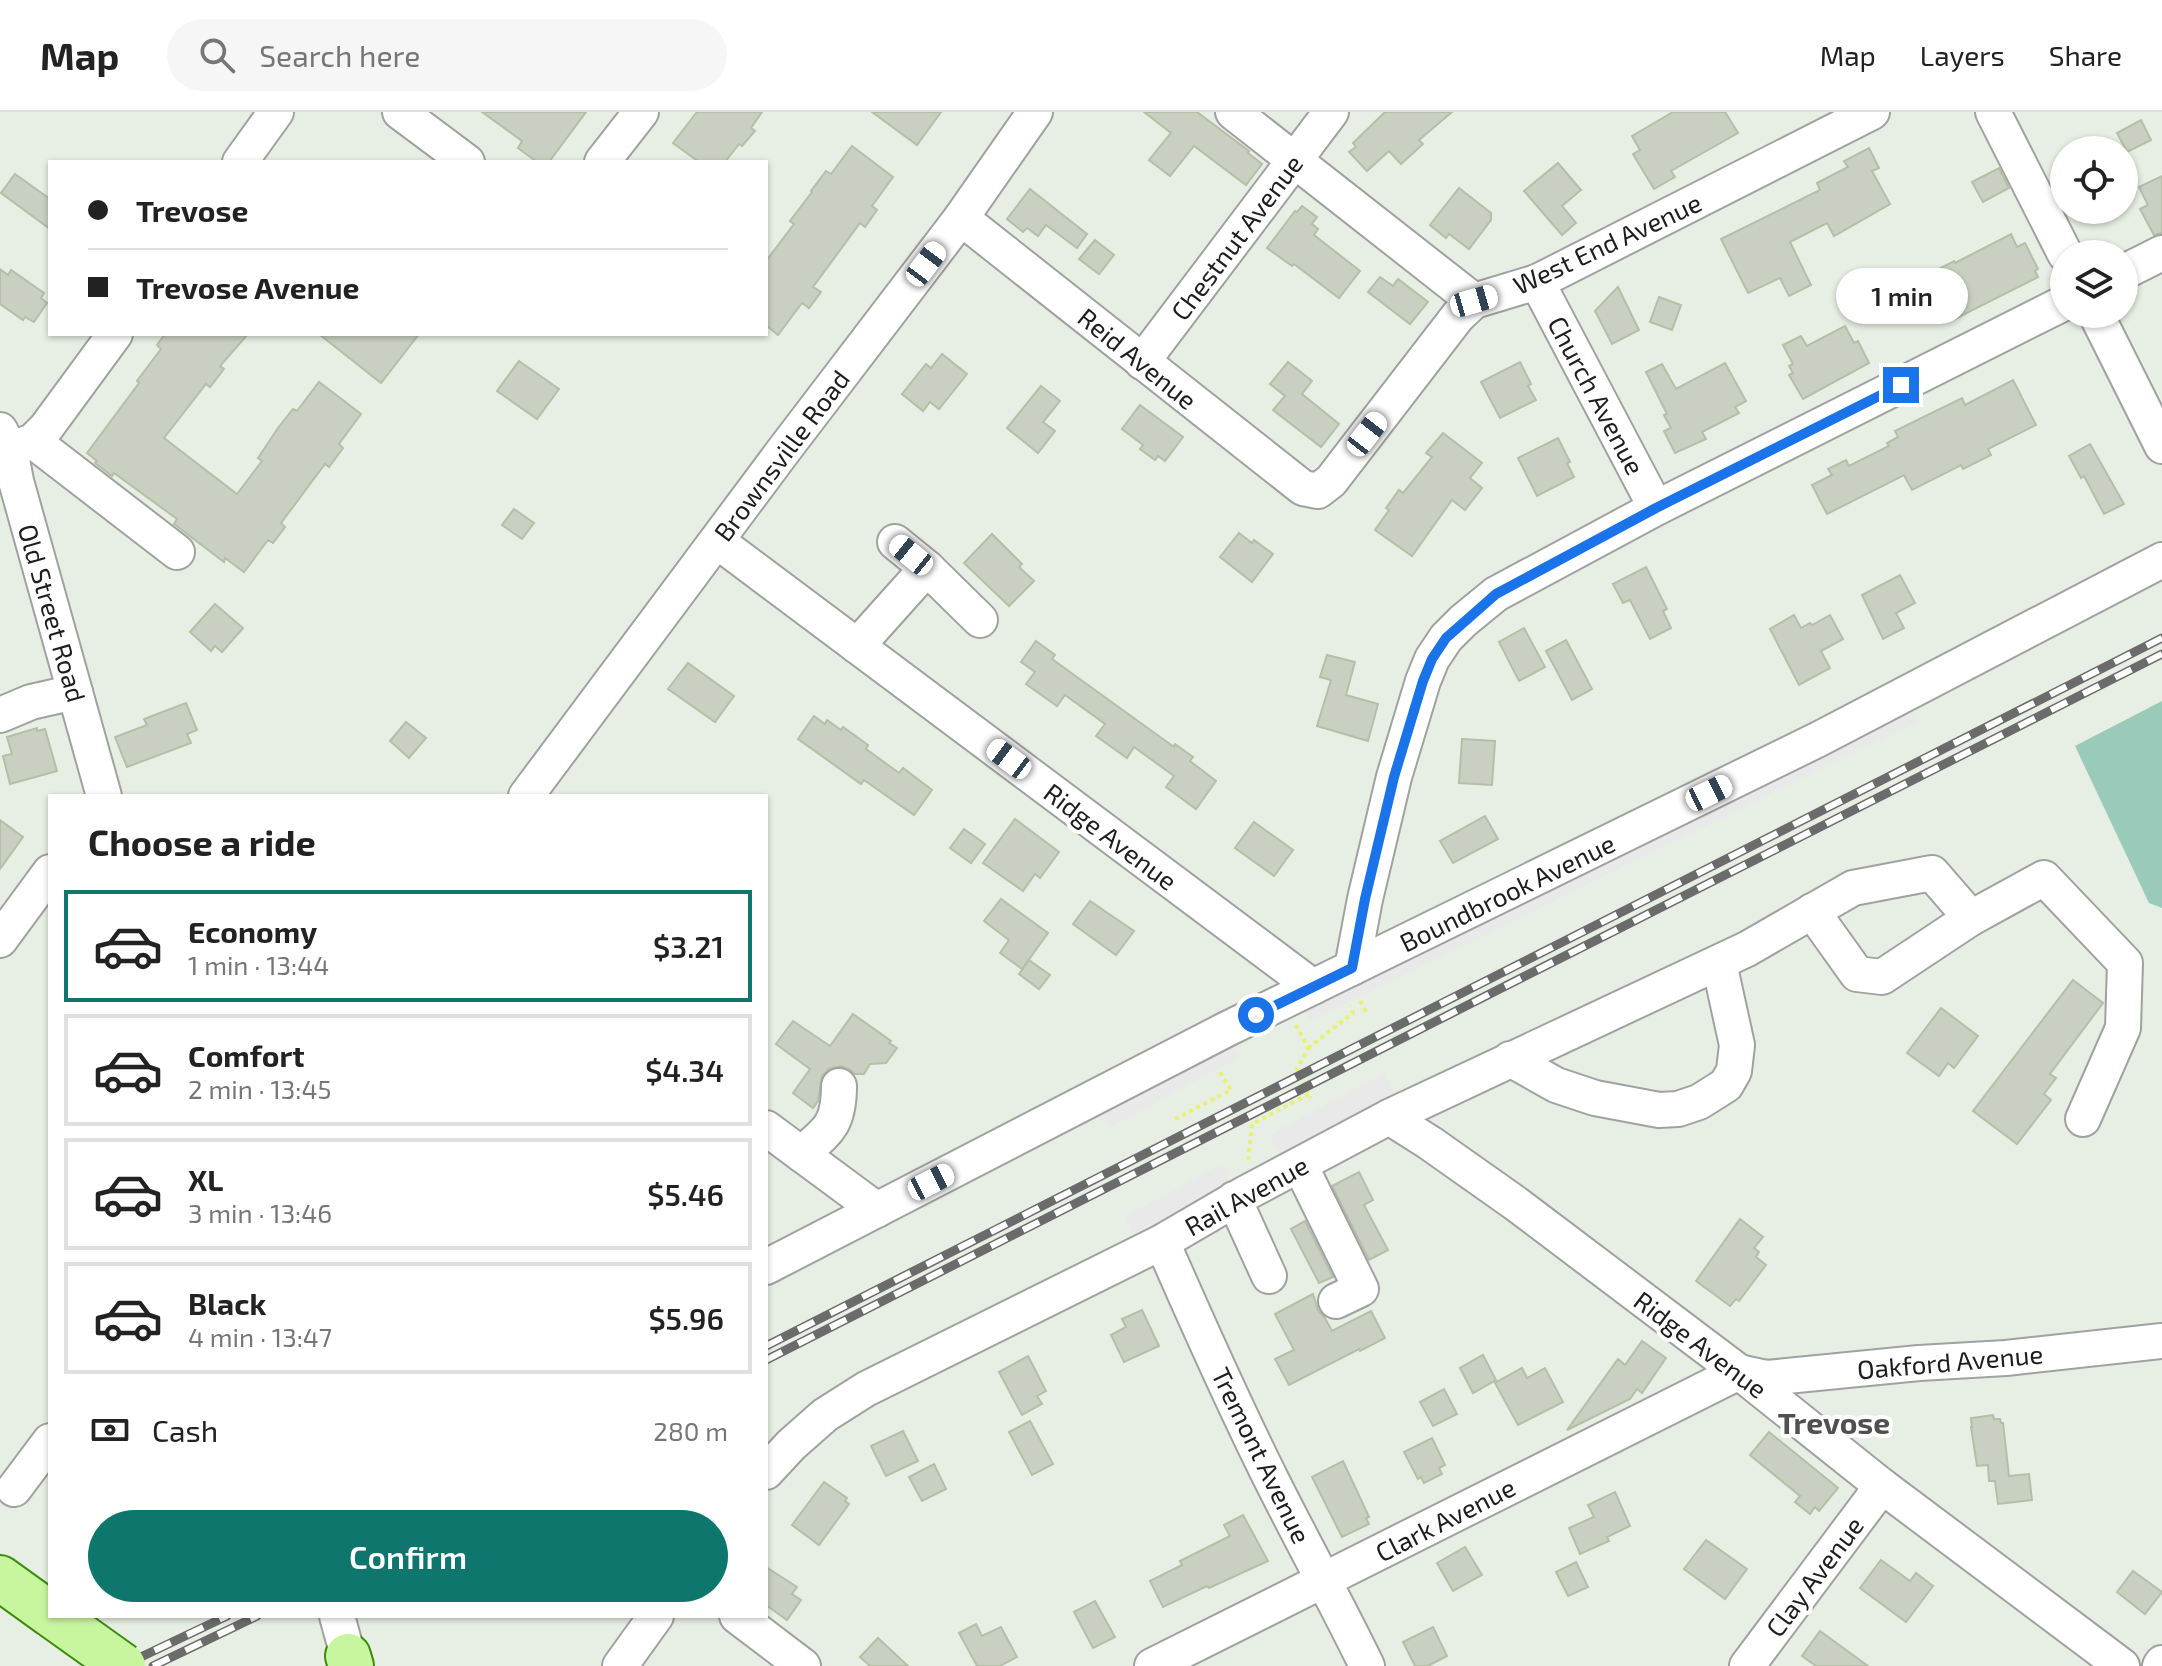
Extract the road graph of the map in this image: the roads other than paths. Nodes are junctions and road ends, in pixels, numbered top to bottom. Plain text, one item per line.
1 (276, 112) edge
2 (400, 112) edge
3 (641, 112) edge
4 (1233, 112) edge
5 (1331, 112) edge
6 (1872, 112) edge
7 (1993, 112) edge
8 (1031, 113) edge
9 (1294, 159) junction
10 (241, 160) edge
11 (464, 160) edge
12 (604, 160) edge
13 (961, 218) junction
14 (2058, 240) edge
15 (2162, 253) edge
16 (2138, 265) edge
17 (1537, 282) junction
18 (1474, 301) junction
19 (2050, 310) edge
20 (2103, 328) edge
21 (114, 336) edge
22 (1142, 362) junction
23 (14, 440) edge
24 (2162, 446) edge
25 (1656, 508) junction
26 (717, 541) junction
27 (895, 542) dead end
28 (177, 552) dead end
29 (2162, 560) edge
30 (927, 568) junction
31 (980, 620) dead end
32 (857, 646) junction
33 (75, 692) junction
34 (0, 715) edge
35 (103, 794) edge
36 (527, 794) edge
37 (48, 875) edge
38 (1812, 911) junction
39 (1971, 918) junction
40 (0, 940) edge
41 (1733, 956) junction
42 (1352, 968) junction
43 (1313, 987) junction
44 (1510, 1059) junction
45 (839, 1086) dead end
46 (1389, 1117) junction
47 (2083, 1119) dead end
48 (768, 1129) edge
49 (801, 1154) junction
50 (1300, 1165) junction
51 (1240, 1196) junction
52 (877, 1210) junction
53 (1162, 1242) junction
54 (768, 1266) edge
55 (1269, 1276) dead end
56 (1336, 1301) dead end
57 (2162, 1341) edge
58 (1739, 1372) junction
59 (768, 1470) edge
60 (1882, 1486) junction
61 (0, 1578) edge
62 (1325, 1579) junction
63 (48, 1612) edge
64 (56, 1618) edge
65 (655, 1618) edge
66 (740, 1618) edge
67 (123, 1666) edge
68 (620, 1666) edge
69 (803, 1666) edge
70 (1152, 1666) edge
71 (1367, 1666) edge
72 (1747, 1666) edge
73 (2122, 1666) edge

1 - 10 street
2 - 11 street
3 - 12 street
4 - 9 street
5 - 9 street, Chestnut Avenue
6 - 17 street, West End Avenue
7 - 14 street
8 - 13 street, Brownsville Road
9 - 18 street
9 - 22 street, Chestnut Avenue
13 - 22 street, Reid Avenue
13 - 26 street, Brownsville Road
15 - 16 street
17 - 18 street, West End Avenue
17 - 25 street, Church Avenue
18 - 22 street, Reid Avenue
19 - 25 street
20 - 24 street
21 - 23 street
23 - 28 street
23 - 33 street, Old Street Road
25 - 42 street
26 - 32 street, Ridge Avenue
26 - 36 street, Brownsville Road
27 - 30 street
29 - 42 street, Boundbrook Avenue
30 - 31 street
30 - 32 street
32 - 43 street, Ridge Avenue
33 - 34 street
33 - 35 street, Old Street Road
37 - 40 street
38 - 39 street, Rail Avenue
38 - 39 street
38 - 41 street, Rail Avenue
39 - 47 street
41 - 44 street, Rail Avenue
41 - 44 street
42 - 43 street, Boundbrook Avenue
43 - 52 street, Boundbrook Avenue
44 - 46 street, Rail Avenue
45 - 49 street
46 - 50 street, Rail Avenue
46 - 58 street, Ridge Avenue
48 - 49 street
49 - 52 street
50 - 51 street, Rail Avenue
50 - 56 street
51 - 53 street, Rail Avenue
51 - 55 street
52 - 54 street, Boundbrook Avenue
53 - 59 street, Rail Avenue
53 - 62 street, Tremont Avenue
57 - 58 street, Oakford Avenue
58 - 60 street, Ridge Avenue
58 - 62 street, Clark Avenue
60 - 72 street, Clay Avenue
60 - 73 street, Ridge Avenue
61 - 63 main road
62 - 70 street, Clark Avenue
62 - 71 street, Tremont Avenue
64 - 67 main road, bridge
65 - 68 street
66 - 69 street

